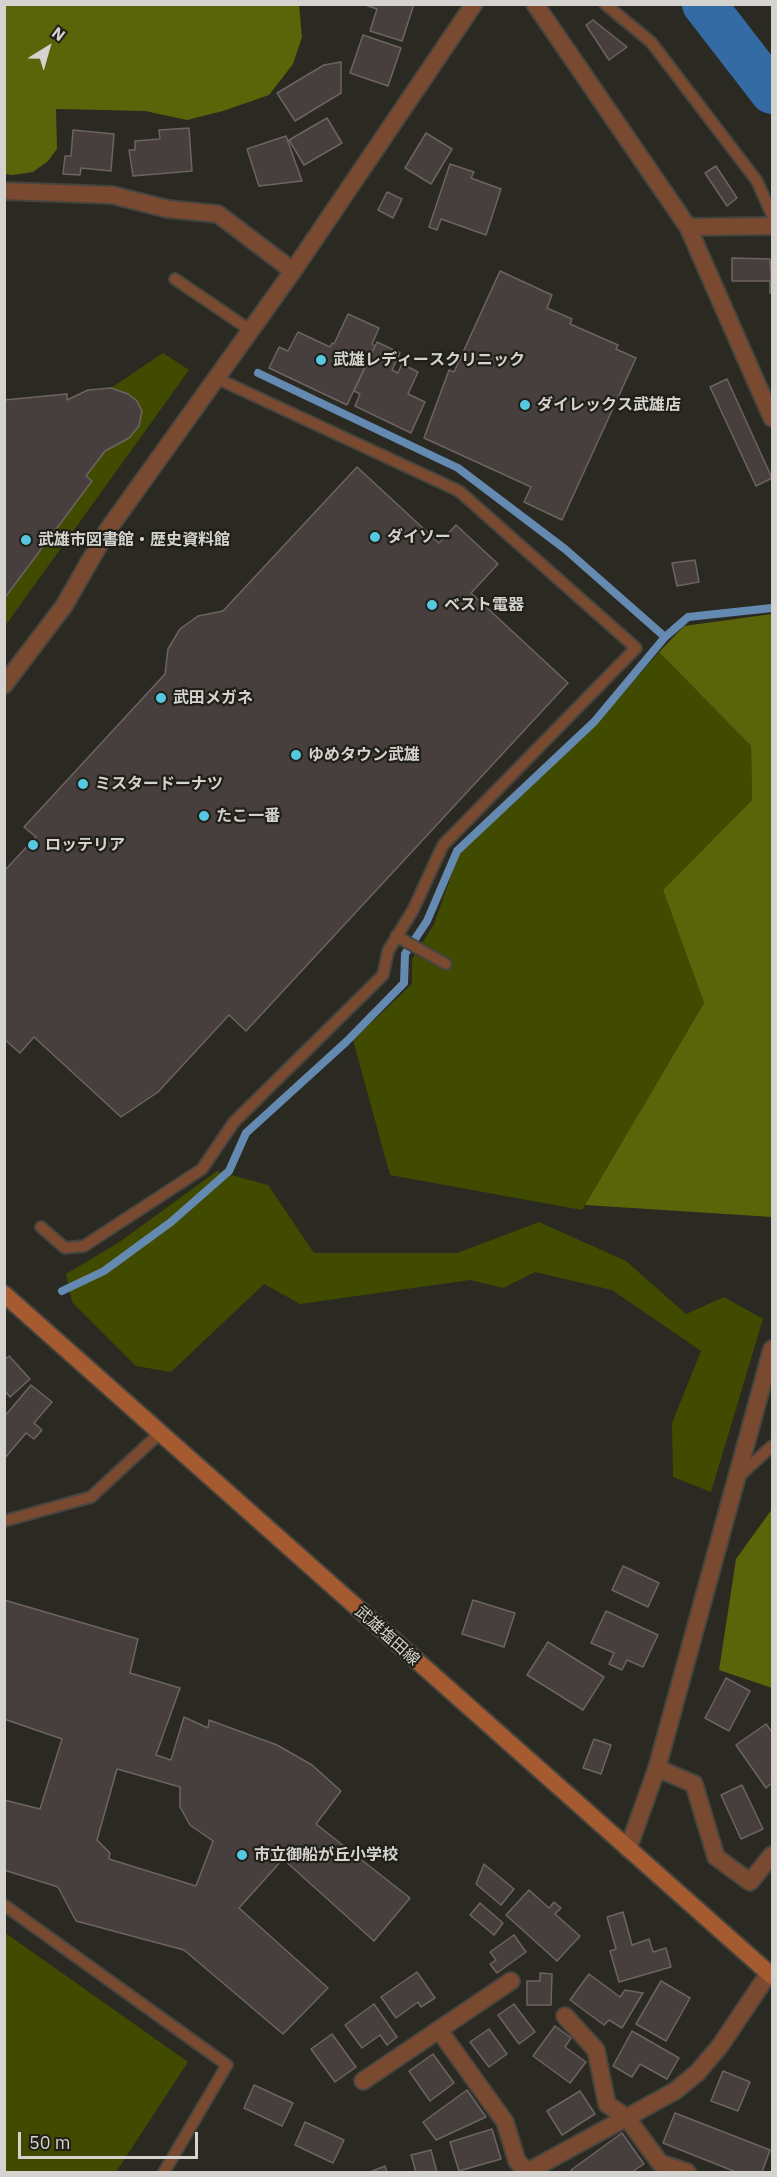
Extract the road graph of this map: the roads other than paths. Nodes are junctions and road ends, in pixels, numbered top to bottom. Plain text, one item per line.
1 (474, 4) edge
2 (535, 4) edge
3 (605, 4) edge
4 (4, 191) edge
5 (772, 215) edge
6 (772, 226) edge
7 (688, 227) junction
8 (293, 271) junction
9 (175, 279) dead end
10 (250, 330) junction
11 (216, 378) junction
12 (772, 418) edge
13 (4, 685) edge
14 (396, 936) junction
15 (446, 964) dead end
16 (42, 1227) dead end
17 (4, 1294) edge
18 (772, 1349) edge
19 (159, 1434) junction
20 (772, 1446) edge
21 (735, 1479) junction
22 (4, 1521) edge
23 (657, 1768) junction
24 (628, 1849) junction
25 (772, 1855) edge
26 (4, 1905) edge
27 (771, 1975) edge
28 (511, 1982) dead end
29 (564, 2016) dead end
30 (439, 2030) junction
31 (363, 2080) dead end
32 (627, 2118) junction
33 (164, 2172) edge
34 (527, 2172) edge
35 (687, 2172) edge

1 - 8 street
2 - 7 street
3 - 5 lane
4 - 8 street
6 - 7 street
7 - 12 street
8 - 10 street
9 - 10 lane
10 - 11 street
11 - 13 street
11 - 14 lane
14 - 15 lane
14 - 16 lane
17 - 19 main road, 武雄塩田線
18 - 21 street
19 - 22 lane
19 - 24 main road, 武雄塩田線
20 - 21 lane
21 - 23 street
23 - 24 street
23 - 25 street
24 - 27 main road, 武雄塩田線
26 - 33 lane
27 - 32 street
28 - 30 street
29 - 32 street
30 - 31 street
30 - 34 street
32 - 34 street
32 - 35 street

